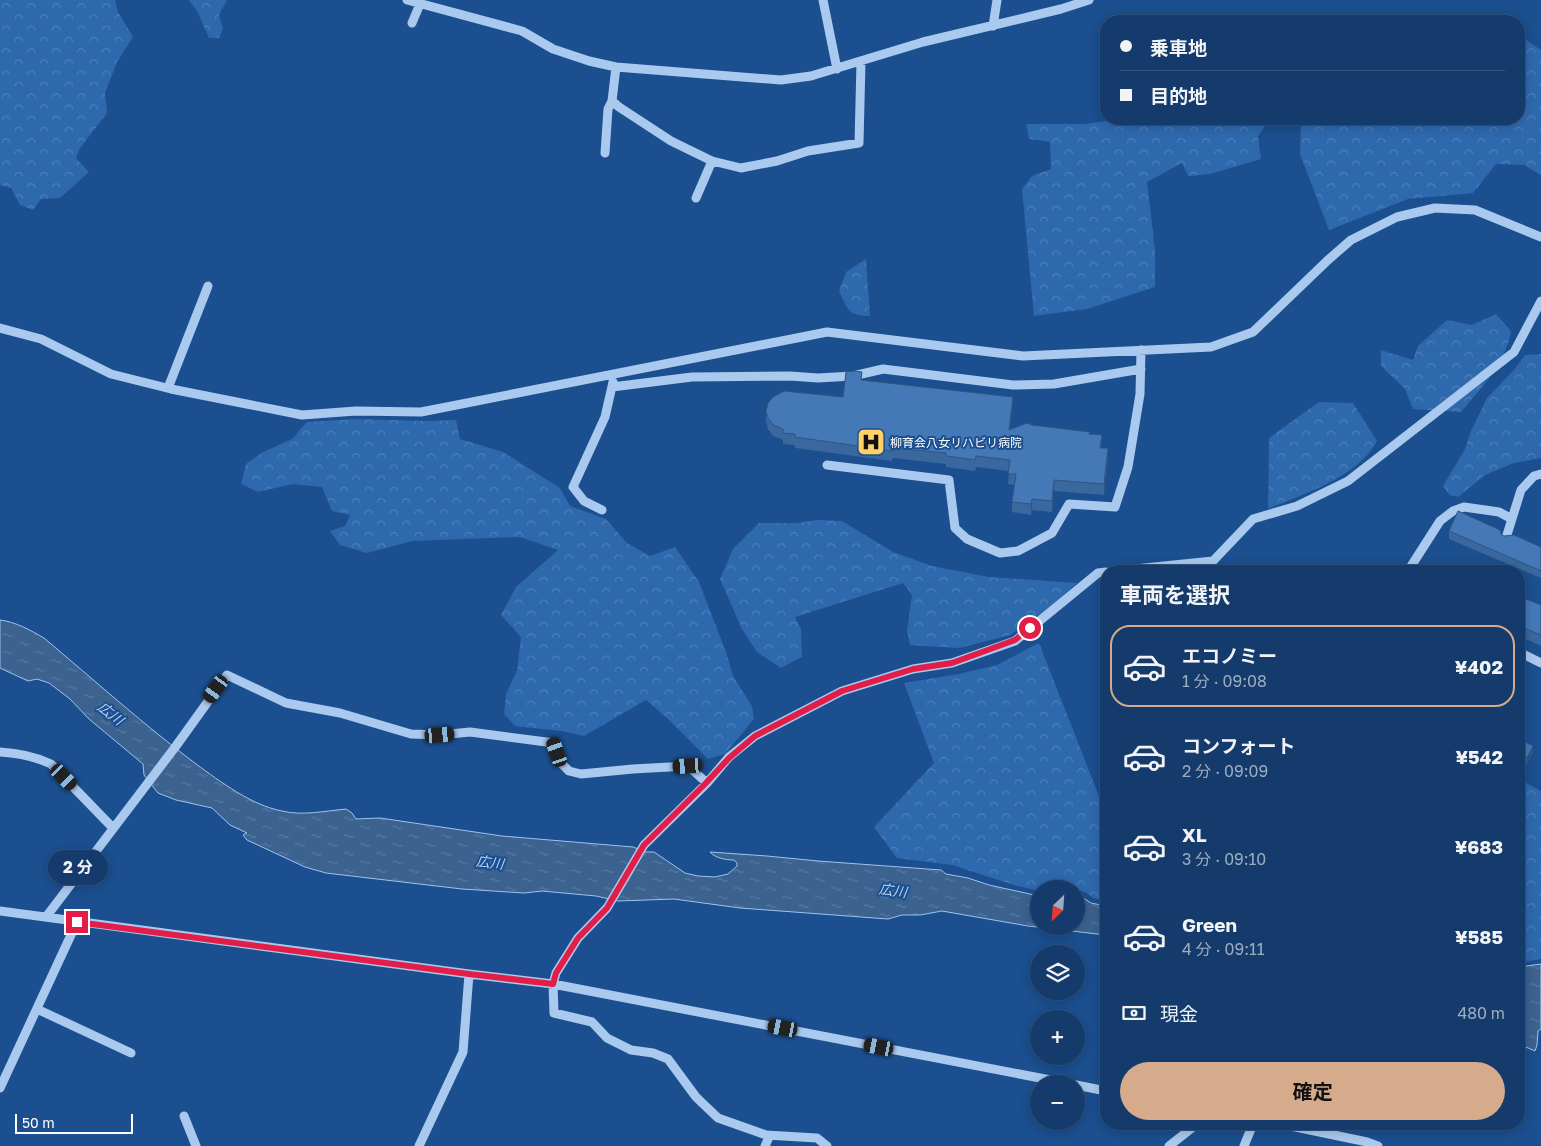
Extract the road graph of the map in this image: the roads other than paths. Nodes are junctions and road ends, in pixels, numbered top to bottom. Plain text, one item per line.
1 (407, 0) edge
2 (824, 0) edge
3 (997, 0) edge
4 (1089, 0) edge
5 (420, 4) junction
6 (412, 23) dead end
7 (993, 26) junction
8 (860, 62) junction
9 (616, 67) junction
10 (837, 69) junction
11 (612, 101) junction
12 (605, 153) dead end
13 (712, 161) junction
14 (696, 198) dead end
15 (1541, 238) edge
16 (208, 286) dead end
17 (1541, 301) edge
18 (0, 328) edge
19 (1142, 350) junction
20 (1141, 369) junction
21 (615, 374) junction
22 (612, 387) junction
23 (168, 388) junction
24 (827, 465) dead end
25 (1541, 474) edge
26 (602, 510) dead end
27 (1512, 519) junction
28 (1506, 538) edge
29 (1174, 565) edge
30 (1412, 565) edge
31 (1100, 573) edge
32 (1525, 655) edge
33 (1541, 662) edge
34 (0, 752) edge
35 (706, 783) junction
36 (113, 828) junction
37 (0, 911) edge
38 (46, 918) junction
39 (77, 922) junction
40 (469, 974) junction
41 (553, 984) junction
42 (37, 1009) junction
43 (131, 1053) dead end
44 (1030, 1076) edge
45 (1085, 1087) edge
46 (0, 1088) edge
47 (1100, 1090) edge
48 (184, 1116) dead end
49 (1189, 1130) edge
50 (1251, 1130) edge
51 (1310, 1130) edge
52 (770, 1135) junction
53 (196, 1146) edge
54 (419, 1146) edge
55 (765, 1146) edge
56 (827, 1146) edge
57 (1169, 1146) edge
58 (1244, 1146) edge
59 (1378, 1146) edge

1 - 5 street
2 - 10 street
3 - 7 street
4 - 7 street
5 - 6 street
5 - 9 street
7 - 8 street
8 - 10 street
8 - 13 street
9 - 10 street
9 - 11 street
11 - 12 street
11 - 13 street
13 - 14 street
15 - 19 street
16 - 23 street
17 - 29 street
18 - 23 street
19 - 20 street
19 - 21 street
20 - 22 street
20 - 24 street
21 - 22 street
21 - 23 street
22 - 26 street
25 - 27 street
27 - 28 street
27 - 30 street
31 - 35 street
32 - 33 street
34 - 36 street
35 - 36 street
35 - 41 street
36 - 38 street
37 - 38 street
38 - 39 street
39 - 40 street
39 - 42 street
40 - 41 street
40 - 54 street
41 - 44 street
41 - 52 street
42 - 43 street
42 - 46 street
45 - 47 street
48 - 53 street
49 - 57 street
50 - 58 street
51 - 59 street
52 - 55 street
52 - 56 street

